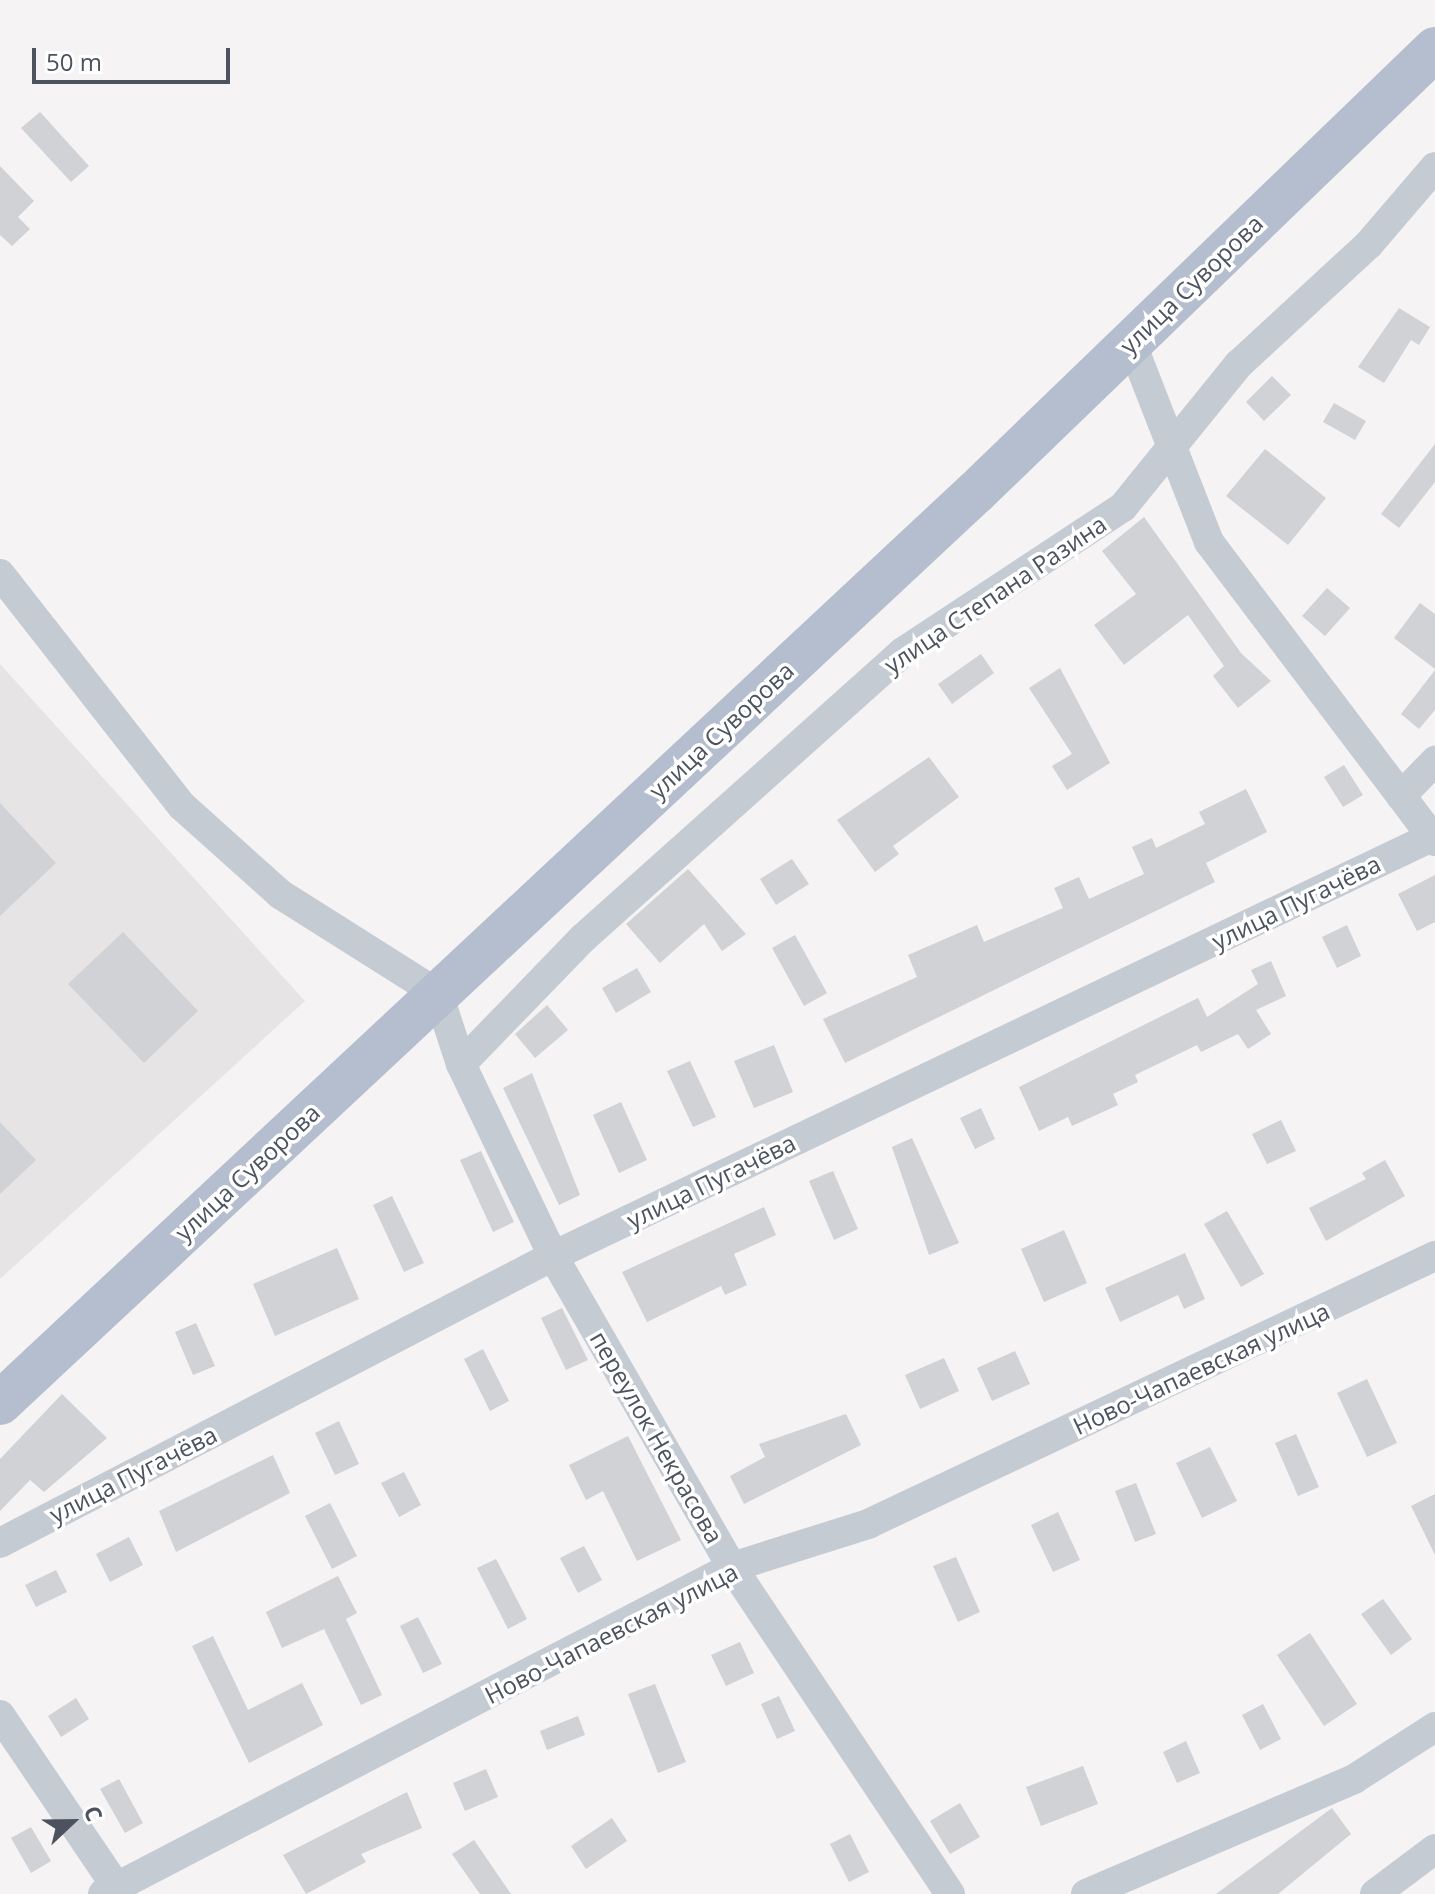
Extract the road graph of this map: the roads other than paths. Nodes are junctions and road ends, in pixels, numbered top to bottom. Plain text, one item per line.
1 (1435, 49) edge
2 (1435, 167) edge
3 (1131, 342) junction
4 (1171, 440) junction
5 (0, 574) edge
6 (1435, 761) edge
7 (1401, 796) junction
8 (1433, 839) edge
9 (438, 994) junction
10 (461, 1064) junction
11 (553, 1256) junction
12 (1435, 1256) edge
13 (0, 1403) edge
14 (0, 1543) edge
15 (732, 1567) junction
16 (0, 1715) edge
17 (1435, 1727) edge
18 (1435, 1849) edge
19 (113, 1891) edge
20 (950, 1894) edge
21 (1086, 1894) edge
22 (1375, 1894) edge

1 - 3 main road, улица Суворова
2 - 4 street, улица Степана Разина
3 - 4 street
3 - 9 main road, улица Суворова
4 - 7 street
4 - 10 street, улица Степана Разина
5 - 9 street
6 - 7 street
7 - 8 street
8 - 11 street, улица Пугачёва
9 - 10 street, переулок Некрасова
9 - 13 main road, улица Суворова
10 - 11 street, переулок Некрасова
11 - 14 street, улица Пугачёва
11 - 15 street, переулок Некрасова
12 - 15 street, Ново-Чапаевская улица
15 - 19 street, Ново-Чапаевская улица
15 - 20 street, переулок Некрасова
16 - 19 street
17 - 21 street
18 - 22 street

